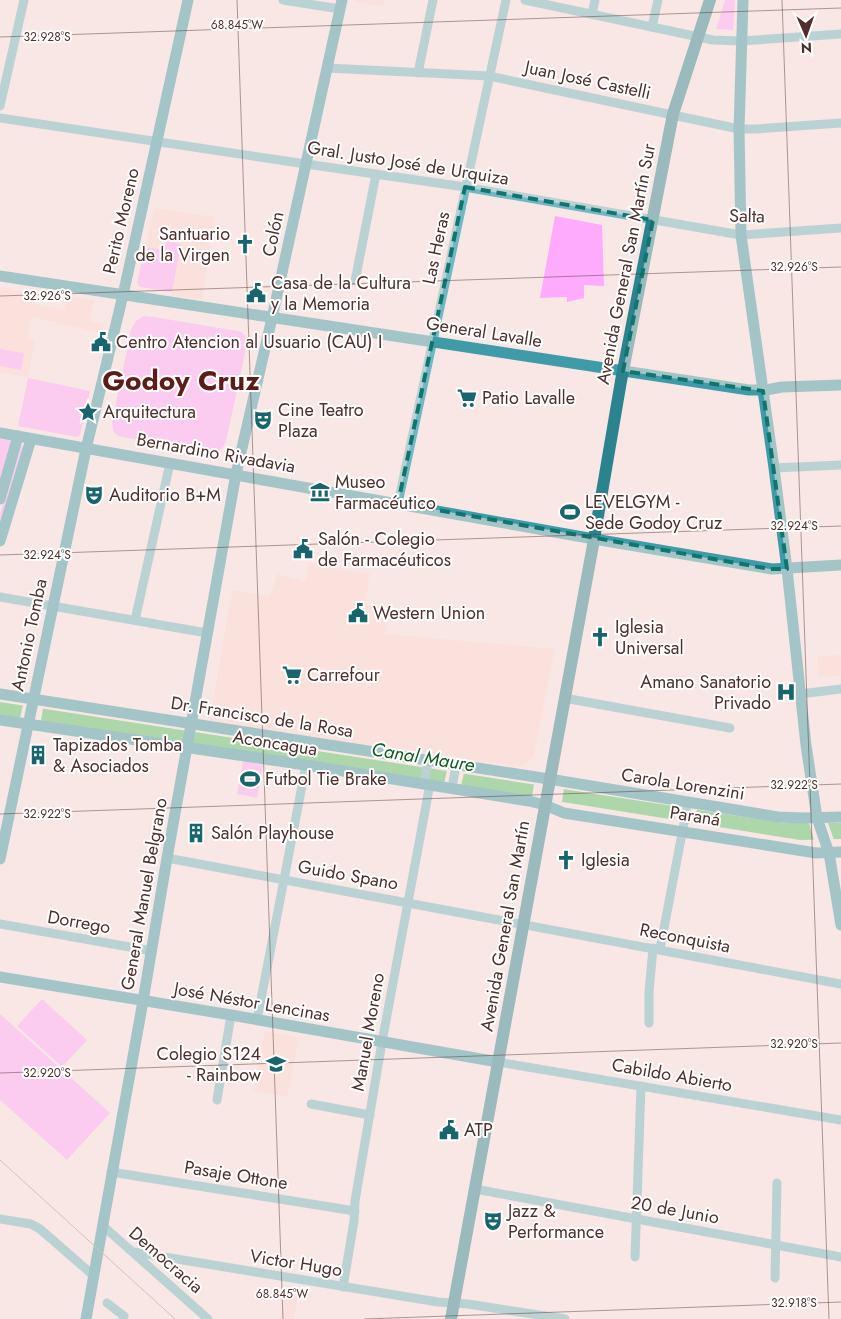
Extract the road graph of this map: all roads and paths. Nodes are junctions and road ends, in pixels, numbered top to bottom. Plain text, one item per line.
1 (24, 0) edge
2 (188, 0) edge
3 (283, 0) edge
4 (433, 0) edge
5 (506, 0) edge
6 (525, 0) edge
7 (595, 0) edge
8 (658, 0) edge
9 (710, 0) edge
10 (743, 0) edge
11 (341, 4) edge
12 (592, 14) junction
13 (652, 27) junction
14 (841, 34) edge
15 (698, 37) junction
16 (742, 41) junction
17 (327, 68) junction
18 (418, 73) junction
19 (489, 76) junction
20 (0, 106) edge
21 (673, 114) junction
22 (0, 118) edge
23 (841, 124) edge
24 (740, 129) junction
25 (157, 142) junction
26 (306, 164) junction
27 (376, 174) junction
28 (466, 187) junction
29 (653, 220) junction
30 (841, 228) edge
31 (741, 235) junction
32 (0, 276) edge
33 (355, 281) dead end
34 (123, 295) junction
35 (272, 318) junction
36 (432, 342) junction
37 (623, 371) junction
38 (841, 385) edge
39 (762, 390) junction
40 (0, 433) edge
41 (18, 436) junction
42 (31, 439) junction
43 (86, 449) junction
44 (170, 463) junction
45 (841, 465) edge
46 (774, 468) junction
47 (236, 474) junction
48 (0, 499) edge
49 (398, 503) junction
50 (594, 539) junction
51 (0, 541) edge
52 (841, 565) edge
53 (787, 569) junction
54 (0, 597) edge
55 (53, 606) junction
56 (135, 620) junction
57 (208, 633) junction
58 (841, 690) edge
59 (0, 694) edge
60 (800, 694) junction
61 (564, 698) junction
62 (32, 703) junction
63 (0, 720) edge
64 (29, 722) junction
65 (191, 728) junction
66 (730, 728) dead end
67 (187, 746) junction
68 (427, 764) junction
69 (306, 765) junction
70 (455, 768) junction
71 (426, 783) junction
72 (549, 783) junction
73 (452, 786) junction
74 (545, 802) junction
75 (687, 805) junction
76 (841, 817) edge
77 (818, 820) junction
78 (683, 826) junction
79 (835, 853) edge
80 (167, 858) junction
81 (0, 859) edge
82 (284, 879) junction
83 (409, 902) junction
84 (0, 924) edge
85 (523, 924) junction
86 (841, 925) edge
87 (656, 949) junction
88 (152, 951) junction
89 (0, 977) edge
90 (841, 984) edge
91 (143, 1001) junction
92 (231, 1015) junction
93 (257, 1020) junction
94 (649, 1023) dead end
95 (382, 1042) junction
96 (498, 1062) junction
97 (641, 1086) junction
98 (217, 1100) dead end
99 (312, 1104) dead end
100 (370, 1115) junction
101 (841, 1120) edge
102 (112, 1172) junction
103 (777, 1183) dead end
104 (474, 1189) junction
105 (355, 1211) junction
106 (0, 1219) edge
107 (636, 1219) junction
108 (102, 1225) junction
109 (776, 1245) junction
110 (134, 1252) junction
111 (635, 1257) dead end
112 (841, 1257) edge
113 (168, 1258) junction
114 (160, 1275) junction
115 (94, 1276) junction
116 (775, 1278) dead end
117 (343, 1287) junction
118 (107, 1303) dead end
119 (454, 1303) junction
120 (86, 1319) edge
121 (123, 1319) edge
122 (208, 1319) edge
123 (451, 1319) edge
124 (565, 1319) edge

1 - 20 street
2 - 25 street, Perito Moreno
3 - 11 street
4 - 18 street
5 - 19 street, Las Heras
6 - 12 street
7 - 12 street
8 - 13 street
9 - 15 main road, Avenida General San Martín Sur
10 - 16 street
11 - 17 street, Colón
12 - 13 street
13 - 15 street
14 - 16 street
15 - 16 street
15 - 21 main road, Avenida General San Martín Sur
16 - 24 street
17 - 18 street, Juan José Castelli
17 - 26 street, Colón
18 - 19 street, Juan José Castelli
19 - 21 street, Juan José Castelli
19 - 28 street, Las Heras
21 - 24 street, Juan José Castelli
21 - 29 main road, Avenida General San Martín Sur
22 - 25 street, Gral. Justo José de Urquiza
23 - 24 street, Juan José Castelli
24 - 31 street
25 - 26 street, Gral. Justo José de Urquiza
25 - 34 street, Perito Moreno
26 - 27 street, Gral. Justo José de Urquiza
26 - 35 street, Colón
27 - 28 street, Gral. Justo José de Urquiza
27 - 33 street
28 - 29 street, Gral. Justo José de Urquiza
28 - 36 street, Las Heras
29 - 31 street, Salta
29 - 37 main road, Avenida General San Martín Sur
30 - 31 street, Salta
31 - 39 street
32 - 34 street, General Lavalle
34 - 35 street, General Lavalle
34 - 43 street, Perito Moreno
35 - 36 street, General Lavalle
35 - 47 street, Colón
36 - 37 street, General Lavalle
36 - 49 street, Las Heras
37 - 39 street, General Lavalle
37 - 50 main road, Avenida General San Martín Sur
38 - 39 street, General Lavalle
39 - 46 street
40 - 41 street, Bernardino Rivadavia
41 - 42 street, Bernardino Rivadavia
41 - 48 street
42 - 43 street, Bernardino Rivadavia
42 - 51 street
43 - 44 street, Bernardino Rivadavia
43 - 55 street, Antonio Tomba
44 - 47 street, Bernardino Rivadavia
44 - 56 street
45 - 46 street
46 - 53 street
47 - 49 street, Bernardino Rivadavia
47 - 57 street, General Manuel Belgrano
49 - 50 street, Bernardino Rivadavia
50 - 53 street, Bernardino Rivadavia
50 - 61 main road, Avenida General San Martín
52 - 53 street, Bernardino Rivadavia
53 - 60 street
54 - 55 street
55 - 56 street
55 - 62 street, Antonio Tomba
56 - 57 street
57 - 65 street, General Manuel Belgrano
58 - 60 street
59 - 62 street, Dr. Francisco de la Rosa
60 - 77 street
61 - 66 street
61 - 72 main road, Avenida General San Martín
62 - 64 street, Antonio Tomba
62 - 65 street, Dr. Francisco de la Rosa
63 - 64 street, Aconcagua
64 - 67 street, Aconcagua
64 - 81 street, Antonio Tomba
65 - 67 street, General Manuel Belgrano
65 - 68 street, Dr. Francisco de la Rosa
67 - 69 street, Aconcagua
67 - 80 street, General Manuel Belgrano
68 - 70 street, Dr. Francisco de la Rosa
68 - 71 street, Manuel Moreno
69 - 71 street, Aconcagua
69 - 82 street
70 - 72 street, Dr. Francisco de la Rosa
70 - 73 street
71 - 73 street, Aconcagua
71 - 83 street, Manuel Moreno
72 - 74 main road, Avenida General San Martín
72 - 75 street, Carola Lorenzini
73 - 74 street, Aconcagua
74 - 78 street, Paraná
74 - 85 main road, Avenida General San Martín
75 - 77 street, Carola Lorenzini
75 - 78 street
76 - 77 street, Carola Lorenzini
77 - 79 street
78 - 79 street, Paraná
78 - 87 street
79 - 86 street
80 - 82 street, Guido Spano
80 - 88 street, General Manuel Belgrano
82 - 83 street, Guido Spano
82 - 93 street
83 - 85 street, Guido Spano
83 - 95 street, Manuel Moreno
84 - 88 street, Dorrego
85 - 87 street, Reconquista
85 - 96 main road, Avenida General San Martín
87 - 90 street, Reconquista
87 - 94 street
88 - 91 street, General Manuel Belgrano
89 - 91 street, José Néstor Lencinas
91 - 92 street, José Néstor Lencinas
91 - 102 street, General Manuel Belgrano
92 - 93 street, José Néstor Lencinas
92 - 98 street
93 - 95 street, José Néstor Lencinas
95 - 96 street, José Néstor Lencinas
95 - 100 street, Manuel Moreno
96 - 97 street, Cabildo Abierto
96 - 104 main road, Avenida General San Martín
97 - 101 street, Cabildo Abierto
97 - 107 street
99 - 100 street
100 - 105 street, Manuel Moreno
102 - 105 street, Pasaje Ottone
102 - 108 street, General Manuel Belgrano
103 - 109 street
104 - 107 street, 20 de Junio
104 - 119 main road, Avenida General San Martín
105 - 117 street, Manuel Moreno
106 - 115 street
107 - 109 street, 20 de Junio
107 - 111 street
108 - 110 street, Democracia
108 - 115 street, General Manuel Belgrano
109 - 112 street, 20 de Junio
109 - 116 street
110 - 113 street, Victor Hugo
110 - 114 street, Democracia
113 - 114 street
113 - 117 street, Victor Hugo
114 - 122 street, Democracia
115 - 120 street, General Manuel Belgrano
117 - 119 street, Victor Hugo
118 - 121 street
119 - 123 main road, Avenida General San Martín
119 - 124 street, Victor Hugo

